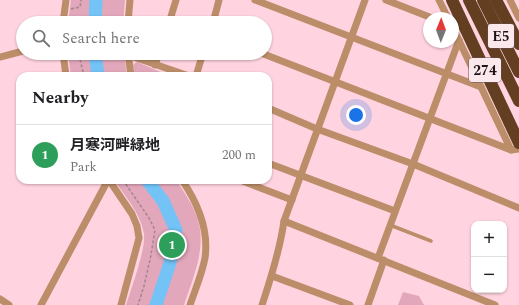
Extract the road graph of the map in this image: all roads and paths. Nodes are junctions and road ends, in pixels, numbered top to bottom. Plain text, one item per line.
1 (66, 0) edge
2 (81, 0) edge
3 (130, 0) edge
4 (176, 0) edge
5 (219, 0) edge
6 (255, 0) edge
7 (365, 0) edge
8 (386, 0) edge
9 (439, 0) edge
10 (452, 0) edge
11 (469, 0) edge
12 (483, 0) edge
13 (496, 0) edge
14 (510, 0) edge
15 (65, 11) junction
16 (445, 12) edge
17 (423, 14) edge
18 (64, 16) edge
19 (129, 16) edge
20 (171, 16) edge
21 (215, 16) edge
22 (519, 18) edge
23 (351, 38) junction
24 (459, 40) edge
25 (519, 44) edge
26 (456, 48) edge
27 (16, 53) edge
28 (495, 53) junction
29 (0, 57) edge
30 (272, 57) edge
31 (64, 60) edge
32 (80, 60) edge
33 (129, 60) edge
34 (143, 60) edge
35 (157, 60) edge
36 (201, 60) edge
37 (155, 65) junction
38 (65, 72) edge
39 (83, 72) edge
40 (130, 72) edge
41 (177, 72) edge
42 (197, 72) edge
43 (519, 72) edge
44 (447, 74) junction
45 (335, 82) junction
46 (481, 87) junction
47 (519, 101) edge
48 (519, 109) edge
49 (272, 110) edge
50 (430, 118) junction
51 (317, 129) junction
52 (516, 146) edge
53 (272, 164) edge
54 (413, 164) junction
55 (300, 175) junction
56 (107, 184) edge
57 (112, 184) edge
58 (185, 184) edge
59 (250, 184) edge
60 (292, 200) junction
61 (519, 208) edge
62 (395, 211) junction
63 (284, 222) junction
64 (390, 225) junction
65 (431, 241) dead end
66 (381, 259) junction
67 (272, 276) junction
68 (0, 299) edge
69 (9, 305) edge
70 (41, 305) edge
71 (121, 305) edge
72 (190, 305) edge
73 (262, 305) edge
74 (350, 305) edge
75 (368, 305) edge
76 (495, 305) edge

1 - 15 street
2 - 15 path
3 - 19 street
4 - 20 street
5 - 21 street
6 - 23 street
7 - 23 street
8 - 17 street
9 - 16 street
10 - 52 highway, 274
11 - 28 highway, E5
12 - 43 highway, E5
13 - 25 highway
14 - 22 street
15 - 18 street
23 - 44 street
23 - 45 street
24 - 46 street
26 - 44 street
27 - 29 street
28 - 47 highway, E5
28 - 48 highway
30 - 45 street
31 - 38 street
32 - 39 path
33 - 40 street
34 - 37 street
35 - 37 street
36 - 42 street
37 - 41 street
44 - 46 street
44 - 50 street
45 - 50 street
45 - 51 street
46 - 52 street
49 - 51 street
50 - 52 street
50 - 54 street
51 - 54 street
51 - 55 street
53 - 55 street
54 - 61 street
54 - 62 street
55 - 60 street
55 - 62 street
56 - 70 street
57 - 71 street
58 - 72 street
59 - 60 street
60 - 63 street
62 - 64 street
63 - 66 street
63 - 67 street
64 - 65 lane
64 - 66 street
66 - 75 street
66 - 76 street
67 - 73 street
67 - 74 street
68 - 69 street

